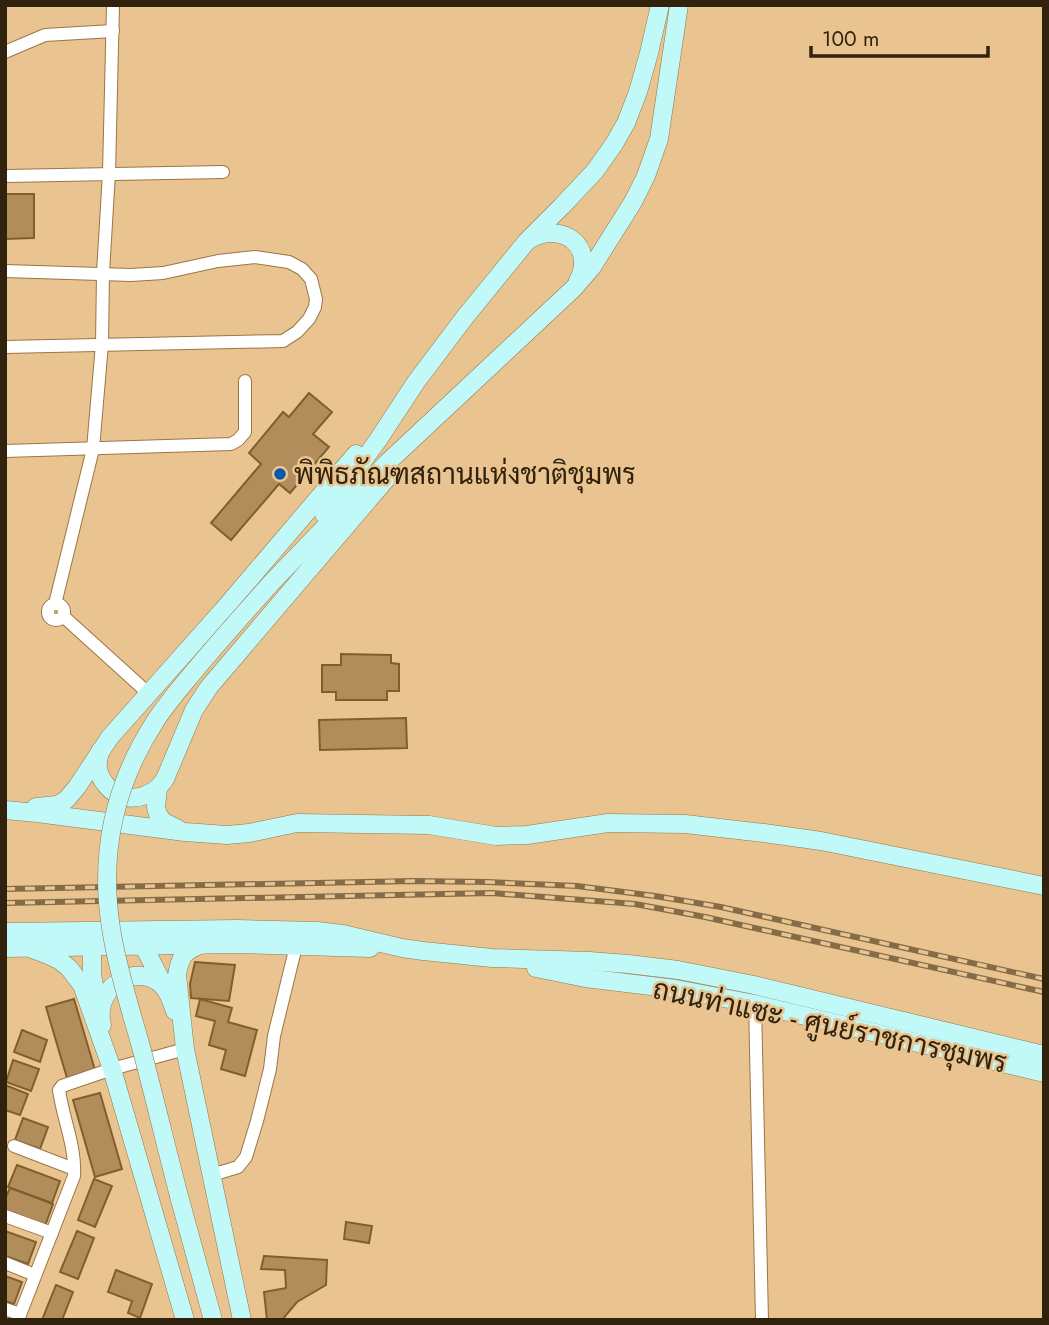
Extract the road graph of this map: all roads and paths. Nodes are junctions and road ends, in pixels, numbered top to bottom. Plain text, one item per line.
1 (113, 5) edge
2 (660, 5) edge
3 (679, 5) edge
4 (113, 31) junction
5 (5, 52) edge
6 (223, 172) dead end
7 (109, 173) junction
8 (5, 176) edge
9 (527, 241) junction
10 (5, 271) edge
11 (103, 273) junction
12 (574, 288) junction
13 (103, 344) junction
14 (5, 347) edge
15 (245, 380) dead end
16 (416, 382) junction
17 (446, 408) junction
18 (93, 449) junction
19 (5, 451) edge
20 (273, 581) junction
21 (148, 693) junction
22 (99, 759) junction
23 (154, 791) junction
24 (9, 810) edge
25 (80, 818) junction
26 (129, 825) junction
27 (185, 832) junction
28 (1044, 886) edge
29 (5, 932) edge
30 (92, 938) junction
31 (141, 938) junction
32 (203, 944) junction
33 (296, 946) junction
34 (27, 947) junction
35 (5, 948) edge
36 (402, 948) junction
37 (165, 989) junction
38 (754, 994) junction
39 (99, 1015) junction
40 (185, 1049) junction
41 (1044, 1055) edge
42 (112, 1069) junction
43 (1044, 1073) edge
44 (14, 1146) dead end
45 (74, 1170) junction
46 (212, 1175) junction
47 (5, 1216) edge
48 (52, 1233) junction
49 (5, 1263) edge
50 (35, 1275) junction
51 (5, 1309) edge
52 (19, 1317) edge
53 (185, 1320) edge
54 (213, 1320) edge
55 (242, 1320) edge
56 (762, 1320) edge

1 - 4 street
2 - 9 main road
3 - 12 main road
4 - 5 street
4 - 7 street
6 - 7 street
7 - 8 street
7 - 11 street
9 - 12 main road
9 - 16 main road
10 - 11 street
11 - 13 street
11 - 13 street
12 - 17 main road
13 - 14 street
13 - 18 street
15 - 18 street
16 - 20 main road
16 - 21 main road
17 - 20 main road
17 - 23 main road
18 - 19 street
18 - 21 street
20 - 54 main road, bridge
21 - 22 main road
22 - 23 main road
22 - 24 main road
22 - 25 main road
23 - 26 main road
23 - 27 main road
24 - 25 main road
25 - 26 main road
26 - 27 main road
27 - 28 main road
29 - 30 main road
30 - 31 main road
30 - 34 main road
30 - 39 main road
31 - 32 main road
31 - 36 main road
31 - 37 main road
32 - 33 main road
32 - 40 main road
33 - 36 main road
33 - 46 street
34 - 35 main road
34 - 42 main road
36 - 38 main road, ถนนท่าแซะ - ศูนย์ราชการชุมพร
37 - 39 main road
37 - 40 main road
38 - 41 main road, ถนนท่าแซะ - ศูนย์ราชการชุมพร
38 - 43 main road, ถนนท่าแซะ - ศูนย์ราชการชุมพร
38 - 56 street
39 - 42 main road
40 - 42 street
40 - 46 main road
42 - 45 street
42 - 53 main road
44 - 45 street
45 - 48 street
46 - 55 main road
47 - 48 street
48 - 50 street
49 - 50 street
50 - 52 street
51 - 52 street

